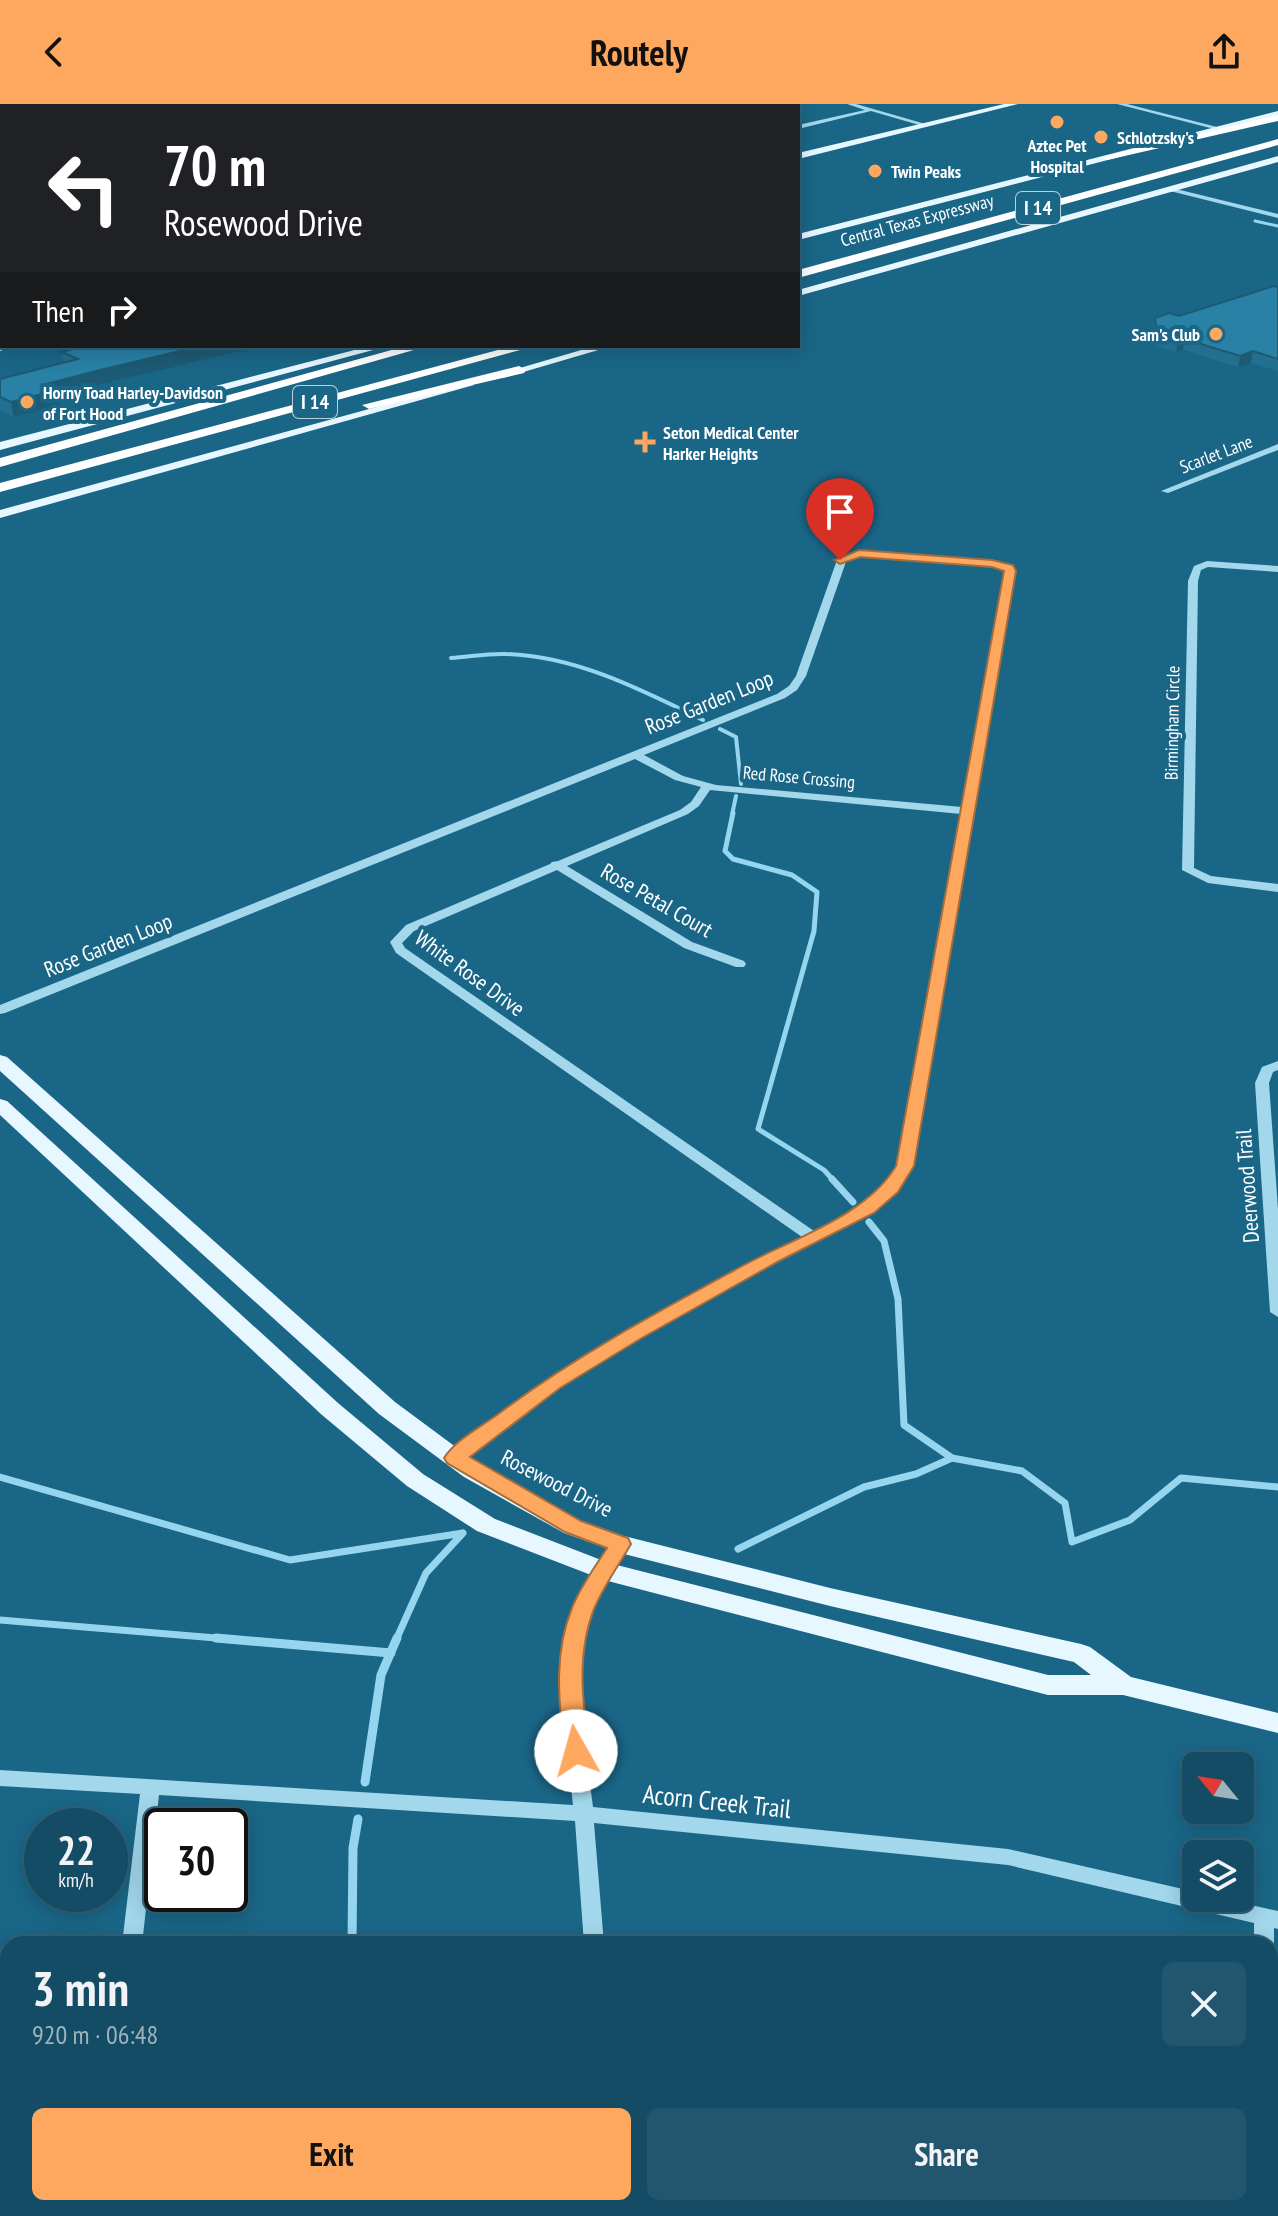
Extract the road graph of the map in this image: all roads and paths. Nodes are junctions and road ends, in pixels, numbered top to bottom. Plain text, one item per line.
1 (850, 104) edge
2 (1120, 104) edge
3 (1164, 104) edge
4 (1007, 105) edge
5 (1143, 109) junction
6 (871, 110) junction
7 (1278, 115) edge
8 (926, 125) junction
9 (800, 127) edge
10 (1218, 128) junction
11 (1278, 128) edge
12 (1278, 142) edge
13 (1188, 152) dead end
14 (800, 156) edge
15 (1107, 157) junction
16 (1278, 159) edge
17 (1168, 189) junction
18 (1278, 216) edge
19 (800, 236) edge
20 (800, 273) edge
21 (800, 292) edge
22 (375, 348) edge
23 (413, 348) edge
24 (521, 348) edge
25 (600, 348) edge
26 (436, 354) dead end
27 (519, 370) junction
28 (0, 446) edge
29 (1278, 447) edge
30 (0, 463) edge
31 (0, 472) edge
32 (0, 488) edge
33 (1165, 491) dead end
34 (0, 514) edge
35 (1278, 569) edge
36 (634, 754) junction
37 (707, 786) junction
38 (969, 811) junction
39 (556, 864) junction
40 (1278, 888) edge
41 (740, 964) dead end
42 (0, 1010) edge
43 (0, 1061) edge
44 (1278, 1065) edge
45 (0, 1105) edge
46 (812, 1237) junction
47 (1278, 1312) edge
48 (455, 1458) junction
49 (620, 1544) junction
50 (604, 1571) junction
51 (1123, 1685) junction
52 (1278, 1723) edge
53 (0, 1778) edge
54 (150, 1787) junction
55 (584, 1814) junction
56 (1271, 1918) edge
57 (133, 1936) edge
58 (593, 1936) edge

1 - 6 street
2 - 5 street
3 - 5 street
4 - 8 main road
5 - 10 street
6 - 8 street
6 - 9 street
7 - 10 main road
7 - 15 highway
8 - 14 main road
10 - 15 main road
11 - 13 highway
12 - 20 highway, Central Texas Expressway / I 14
15 - 19 main road
16 - 17 main road
17 - 18 street
17 - 21 main road
22 - 28 main road
23 - 30 highway
24 - 32 highway, I 14
25 - 27 main road
26 - 31 highway, I 14
27 - 32 highway
27 - 34 main road
29 - 33 street, Scarlet Lane
35 - 40 street, Birmingham Circle
36 - 37 street, Red Rose Crossing
36 - 38 street, Rose Garden Loop
36 - 42 street, Rose Garden Loop
37 - 38 street, Red Rose Crossing
37 - 39 street, White Rose Drive
38 - 46 street, Rose Garden Loop
39 - 41 street, Rose Petal Court
39 - 46 street, White Rose Drive
43 - 48 main road, Rosewood Drive
44 - 47 street, Deerwood Trail
45 - 50 main road, Rosewood Drive
46 - 48 street, Rose Garden Loop
48 - 49 main road, Rosewood Drive
49 - 50 street
49 - 51 main road, Rosewood Drive
50 - 51 main road, Rosewood Drive
50 - 55 street
51 - 52 main road, Rosewood Drive
53 - 54 street, Acorn Creek Trail
54 - 55 street, Acorn Creek Trail
54 - 57 street
55 - 56 street, Acorn Creek Trail
55 - 58 street

